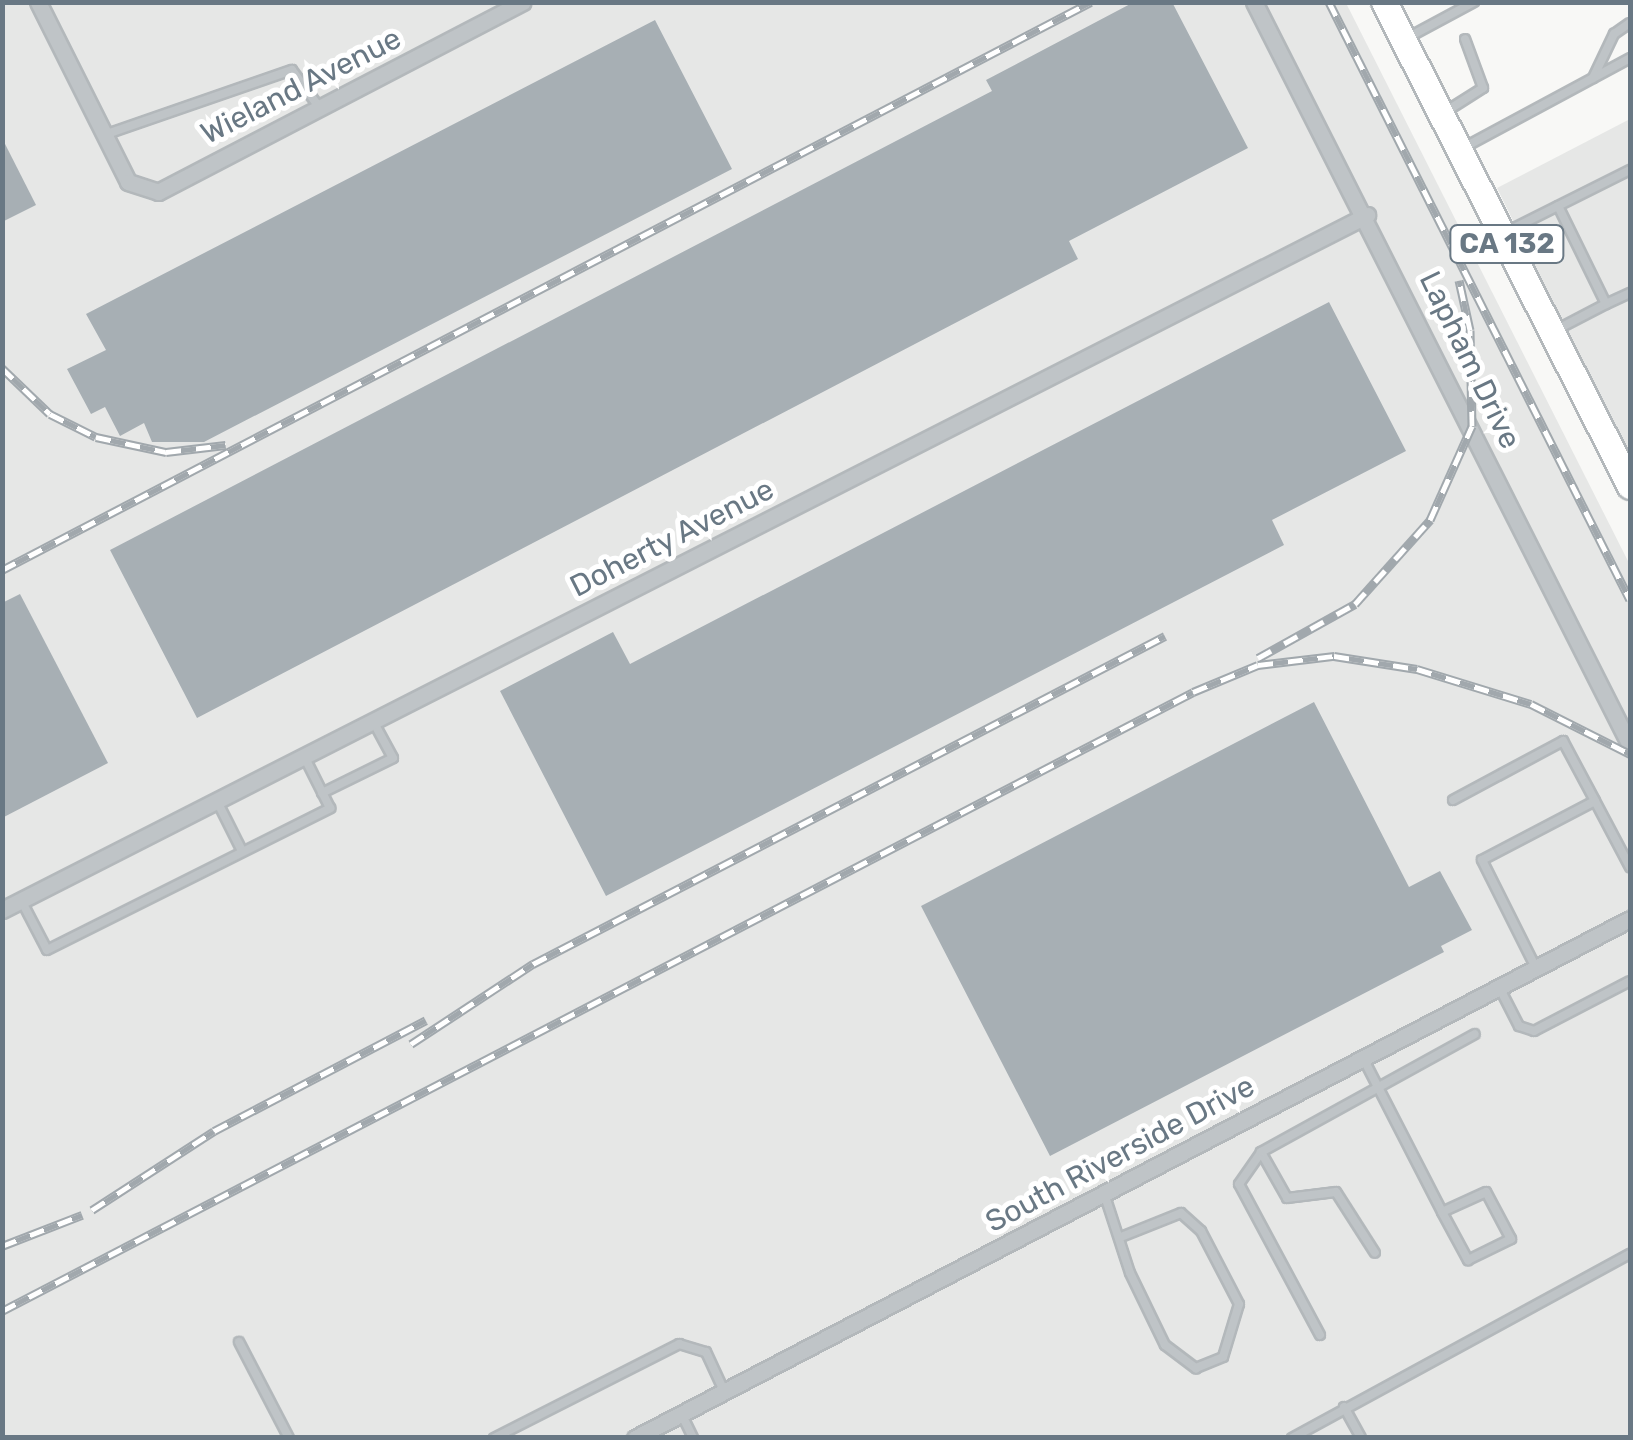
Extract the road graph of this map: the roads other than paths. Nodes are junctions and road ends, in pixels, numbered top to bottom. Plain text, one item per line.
1 (38, 2) edge
2 (523, 2) edge
3 (1254, 2) edge
4 (1384, 2) edge
5 (1474, 2) edge
6 (1630, 24) edge
7 (1466, 39) dead end
8 (1403, 40) junction
9 (1630, 58) edge
10 (1593, 78) junction
11 (319, 108) junction
12 (1441, 114) junction
13 (104, 136) junction
14 (1460, 150) junction
15 (1630, 170) edge
16 (1558, 206) junction
17 (1367, 215) junction
18 (1502, 234) junction
19 (1630, 293) edge
20 (1606, 304) junction
21 (1552, 332) junction
22 (1630, 486) edge
23 (373, 721) junction
24 (1630, 745) edge
25 (304, 756) junction
26 (322, 793) junction
27 (1453, 800) dead end
28 (216, 801) junction
29 (1595, 801) junction
30 (242, 852) junction
31 (1630, 867) edge
32 (21, 900) junction
33 (2, 910) edge
34 (1630, 919) edge
35 (1536, 968) junction
36 (1630, 981) edge
37 (1499, 987) junction
38 (1475, 1034) dead end
39 (1363, 1058) junction
40 (1378, 1086) junction
41 (1261, 1152) junction
42 (1104, 1193) junction
43 (1442, 1212) junction
44 (1122, 1237) junction
45 (1375, 1253) dead end
46 (1630, 1254) edge
47 (1320, 1335) dead end
48 (239, 1342) dead end
49 (724, 1391) junction
50 (1344, 1407) junction
51 (681, 1413) junction
52 (289, 1438) edge
53 (494, 1438) edge
54 (635, 1438) edge
55 (693, 1438) edge
56 (1292, 1438) edge
57 (1361, 1438) edge

1 - 13 street
2 - 11 street, Wieland Avenue
3 - 17 street, Lapham Drive
4 - 8 main road, CA 132
5 - 8 lane
6 - 10 lane
7 - 12 lane
8 - 12 main road, CA 132
9 - 10 lane
10 - 14 lane
11 - 13 lane
11 - 13 street, Wieland Avenue
12 - 14 main road, CA 132
14 - 18 main road, CA 132
15 - 16 lane
16 - 18 lane
16 - 20 lane
17 - 23 street, Doherty Avenue
17 - 24 street, Lapham Drive
18 - 21 main road, CA 132
19 - 20 lane
20 - 21 lane
21 - 22 main road, CA 132
23 - 25 street, Doherty Avenue
23 - 26 lane
25 - 26 lane
25 - 28 street, Doherty Avenue
26 - 30 lane
27 - 29 lane
28 - 30 lane
28 - 32 street, Doherty Avenue
29 - 31 lane
29 - 35 lane
30 - 32 lane
32 - 33 street, Doherty Avenue
34 - 35 street, South Riverside Drive
35 - 37 street, South Riverside Drive
36 - 37 lane
37 - 39 street, South Riverside Drive
38 - 40 lane
39 - 40 lane
39 - 42 street, South Riverside Drive
40 - 41 lane
40 - 43 lane
41 - 45 lane
41 - 47 lane
42 - 44 lane
42 - 49 street, South Riverside Drive
43 - 43 lane
44 - 44 lane
46 - 50 lane
48 - 52 lane
49 - 51 street, South Riverside Drive
49 - 53 lane
50 - 56 lane
50 - 57 lane
51 - 54 street, South Riverside Drive
51 - 55 lane

